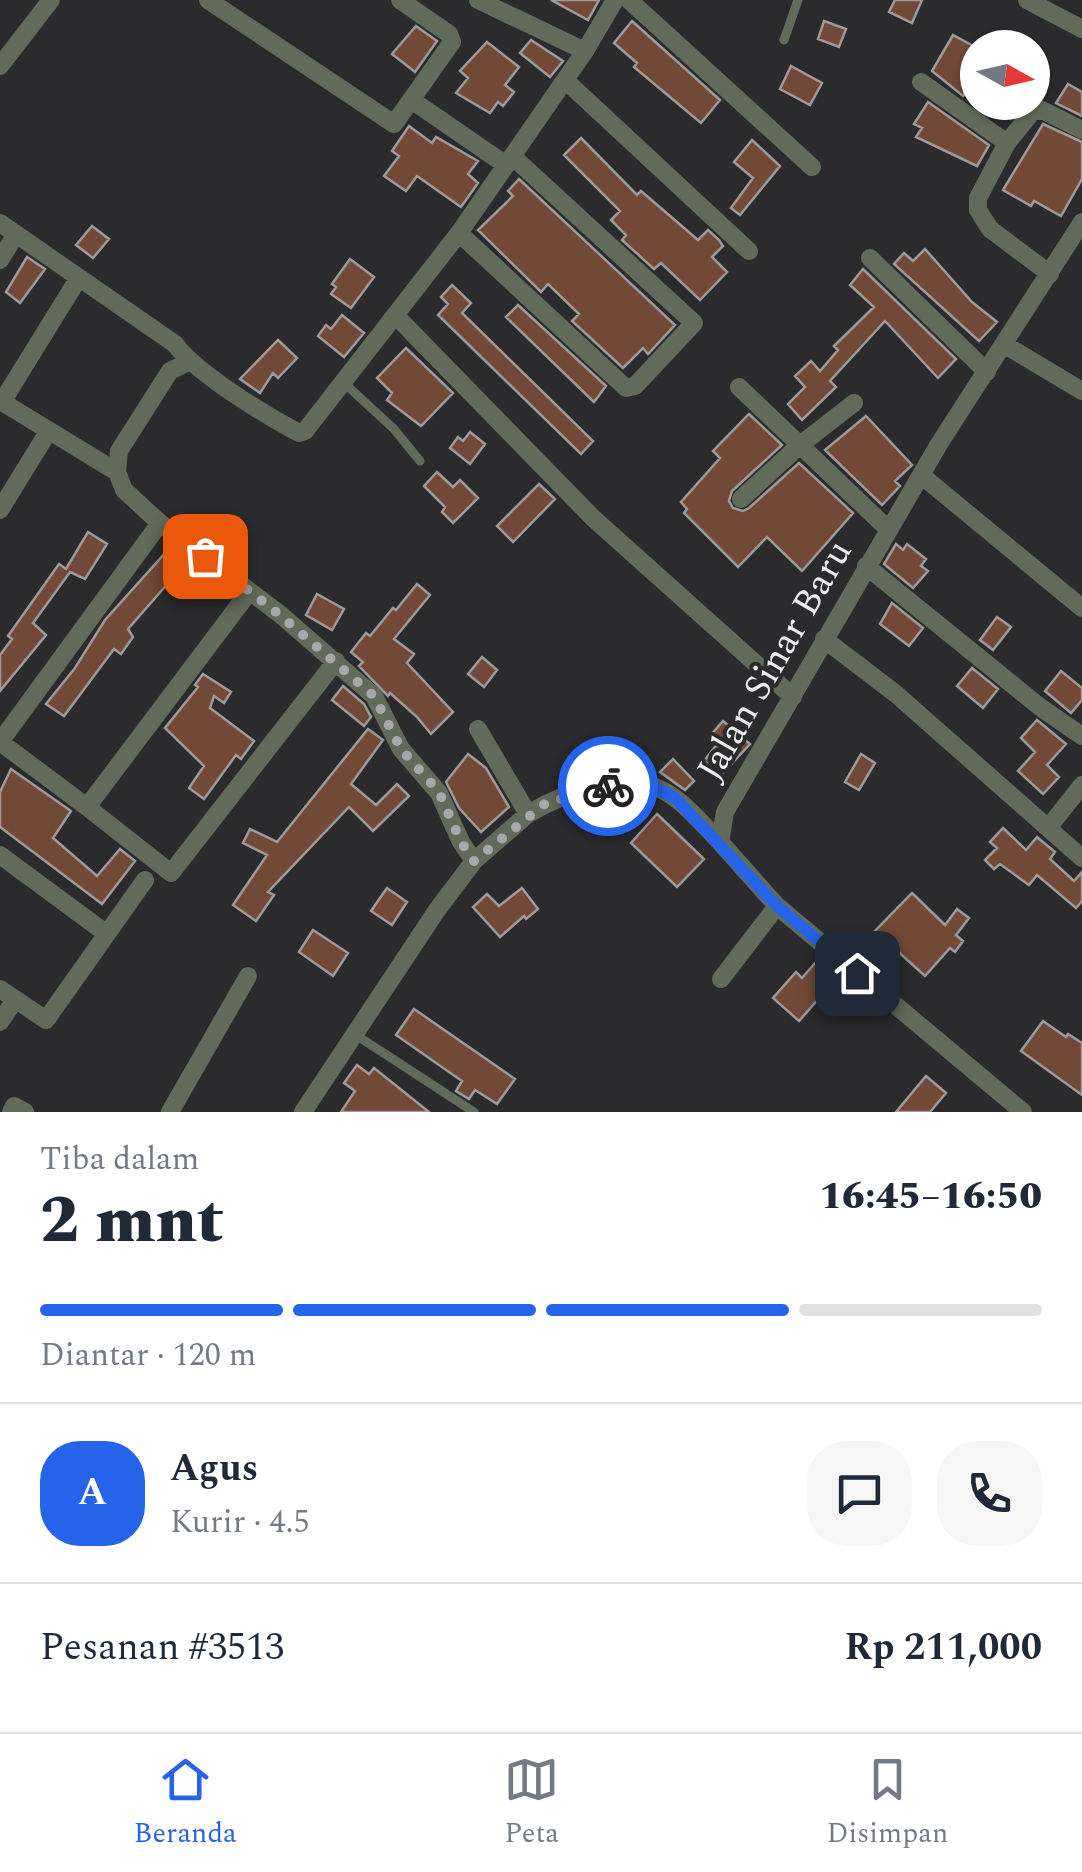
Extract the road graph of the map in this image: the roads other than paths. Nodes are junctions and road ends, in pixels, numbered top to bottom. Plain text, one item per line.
1 (208, 0) edge
2 (400, 0) edge
3 (478, 0) edge
4 (616, 0) edge
5 (629, 0) edge
6 (798, 0) edge
7 (1026, 0) edge
8 (48, 1) edge
9 (1082, 30) edge
10 (784, 40) dead end
11 (584, 51) junction
12 (0, 66) edge
13 (565, 80) junction
14 (921, 82) dead end
15 (413, 101) junction
16 (1082, 130) edge
17 (1006, 144) junction
18 (509, 160) junction
19 (812, 167) dead end
20 (1082, 222) edge
21 (0, 223) edge
22 (458, 233) junction
23 (15, 236) junction
24 (748, 252) dead end
25 (870, 258) dead end
26 (0, 260) edge
27 (1050, 274) junction
28 (78, 278) junction
29 (396, 316) junction
30 (1005, 345) junction
31 (188, 362) junction
32 (986, 372) junction
33 (342, 382) junction
34 (739, 387) dead end
35 (1082, 390) edge
36 (854, 404) dead end
37 (48, 432) junction
38 (800, 445) junction
39 (420, 461) dead end
40 (117, 472) junction
41 (921, 474) junction
42 (742, 499) dead end
43 (0, 510) edge
44 (160, 524) junction
45 (889, 530) junction
46 (866, 566) junction
47 (249, 592) junction
48 (1082, 608) edge
49 (824, 639) junction
50 (336, 661) junction
51 (793, 697) junction
52 (478, 729) dead end
53 (1082, 736) edge
54 (0, 742) edge
55 (1082, 784) edge
56 (87, 807) junction
57 (528, 814) junction
58 (1048, 828) junction
59 (720, 842) junction
60 (0, 855) edge
61 (1082, 858) edge
62 (474, 861) junction
63 (146, 880) dead end
64 (777, 906) junction
65 (107, 934) junction
66 (248, 976) dead end
67 (720, 979) dead end
68 (8, 994) edge
69 (0, 1022) edge
70 (356, 1035) junction
71 (10, 1112) edge
72 (26, 1112) edge
73 (170, 1112) edge
74 (303, 1112) edge
75 (474, 1112) edge
76 (1023, 1112) edge

1 - 15 street
2 - 15 street
3 - 11 street
4 - 11 street
5 - 19 street
6 - 10 lane
7 - 9 street
8 - 12 street
11 - 13 street
13 - 18 street
13 - 24 street
14 - 17 street
15 - 18 street
16 - 17 street
17 - 27 street
18 - 22 street
18 - 22 street
20 - 27 street, Jalan Sinar Baru
21 - 23 street
22 - 29 street
23 - 26 street
23 - 28 street
25 - 32 street
27 - 30 street, Jalan Sinar Baru
28 - 31 street
28 - 37 street
29 - 33 street
29 - 51 street
30 - 32 street, Jalan Sinar Baru
30 - 35 street
31 - 33 street
31 - 40 street
32 - 41 street, Jalan Sinar Baru
33 - 39 lane
34 - 38 street
36 - 38 street
37 - 40 street
37 - 43 street
38 - 42 street
38 - 45 street
40 - 44 street
41 - 45 street, Jalan Sinar Baru
41 - 48 street
44 - 47 street
44 - 54 street
45 - 46 street, Jalan Sinar Baru
46 - 49 street, Jalan Sinar Baru
46 - 53 street
47 - 50 street
47 - 56 street
49 - 51 street, Jalan Sinar Baru
49 - 58 street
50 - 56 street
50 - 62 street
51 - 59 street, Jalan Sinar Baru
52 - 57 street
54 - 56 street
55 - 58 street
57 - 59 street
57 - 62 street
58 - 61 street
59 - 64 street, Jalan Sinar Baru
60 - 65 street
62 - 70 street
63 - 65 street
64 - 67 street
64 - 76 street, Jalan Sinar Baru
65 - 68 street
66 - 73 street
68 - 69 street
70 - 74 street
70 - 75 lane
71 - 72 street

